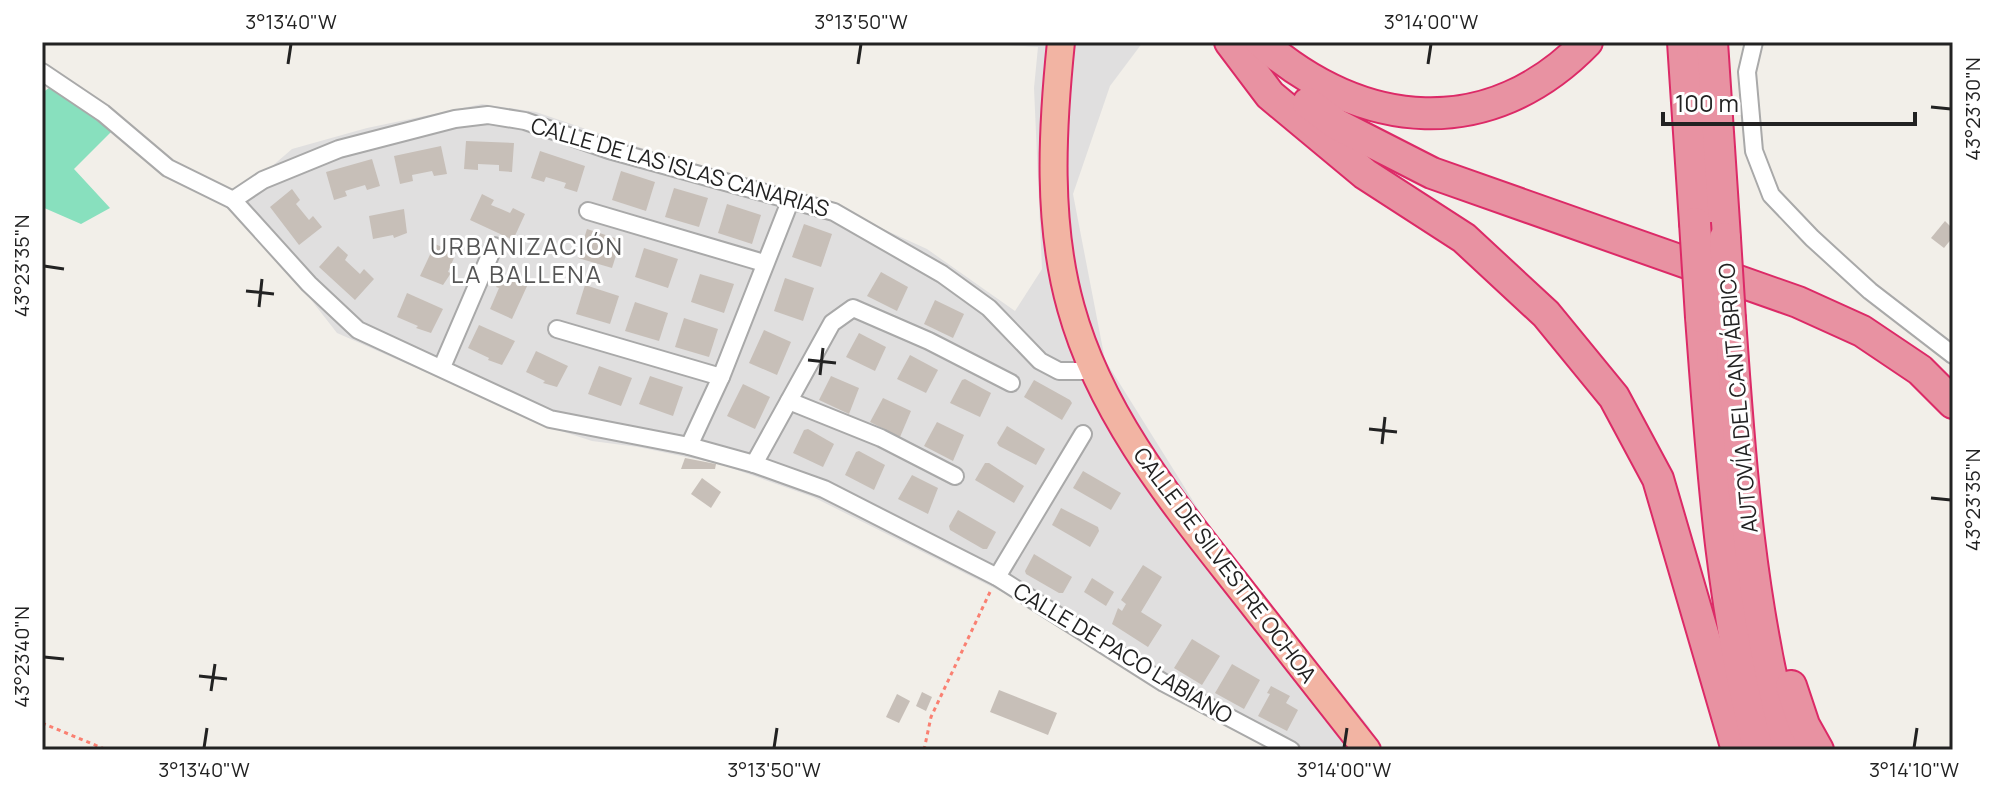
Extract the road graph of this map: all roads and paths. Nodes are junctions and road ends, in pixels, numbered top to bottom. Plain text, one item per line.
1 (1061, 42) edge
2 (1230, 42) edge
3 (1238, 42) edge
4 (1247, 42) edge
5 (1261, 42) edge
6 (1587, 42) edge
7 (1683, 42) edge
8 (1712, 42) edge
9 (1754, 42) edge
10 (1272, 71) junction
11 (42, 72) edge
12 (791, 199) junction
13 (233, 200) junction
14 (588, 211) dead end
15 (494, 246) dead end
16 (764, 263) junction
17 (1715, 318) junction
18 (557, 329) dead end
19 (1953, 355) edge
20 (442, 367) junction
21 (1092, 371) junction
22 (721, 377) junction
23 (1011, 383) dead end
24 (789, 401) junction
25 (1953, 403) edge
26 (1083, 434) dead end
27 (689, 446) junction
28 (1739, 459) junction
29 (754, 464) junction
30 (955, 476) dead end
31 (997, 577) junction
32 (42, 723) edge
33 (107, 750) edge
34 (924, 750) edge
35 (1291, 750) edge
36 (1367, 750) edge
37 (1737, 750) edge
38 (1759, 750) edge
39 (1789, 750) edge
40 (1818, 750) edge

1 - 21 highway, CALLE DE SILVESTRE OCHOA
2 - 37 highway
3 - 10 highway
4 - 10 highway
5 - 6 highway
7 - 17 highway, AUTOVÍA DEL CANTÁBRICO, bridge
8 - 17 highway, AUTOVÍA DEL CANTÁBRICO, bridge
9 - 19 street
10 - 25 highway
11 - 13 street, CALLE DE PACO LABIANO
12 - 13 street, CALLE DE LAS ISLAS CANARIAS
12 - 16 street
12 - 21 street, CALLE DE LAS ISLAS CANARIAS
13 - 20 street, CALLE DE PACO LABIANO
14 - 16 street
15 - 20 street
16 - 22 street
17 - 28 highway, AUTOVÍA DEL CANTÁBRICO
17 - 38 highway, AUTOVÍA DEL CANTÁBRICO
18 - 22 street
20 - 27 street, CALLE DE PACO LABIANO
21 - 36 highway, CALLE DE SILVESTRE OCHOA
22 - 27 street
23 - 24 street
24 - 29 street
24 - 30 street
26 - 31 street, CALLE DE PACO LABIANO
27 - 29 street, CALLE DE PACO LABIANO
28 - 39 highway, AUTOVÍA DEL CANTÁBRICO
28 - 40 highway
29 - 31 street, CALLE DE PACO LABIANO
31 - 34 path
31 - 35 street, CALLE DE PACO LABIANO
32 - 33 path

